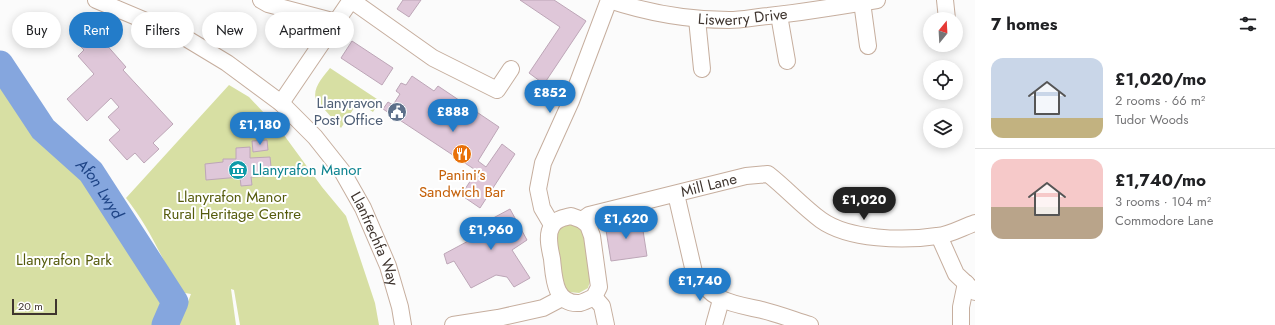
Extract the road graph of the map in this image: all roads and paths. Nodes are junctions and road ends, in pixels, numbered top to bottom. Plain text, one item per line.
1 (96, 0) edge
2 (261, 0) edge
3 (351, 0) edge
4 (609, 0) edge
5 (877, 0) edge
6 (945, 0) edge
7 (862, 2) junction
8 (298, 12) edge
9 (343, 12) edge
10 (946, 12) edge
11 (779, 15) junction
12 (697, 19) junction
13 (868, 46) dead end
14 (318, 48) edge
15 (787, 61) dead end
16 (511, 69) dead end
17 (702, 69) dead end
18 (281, 103) junction
19 (676, 194) junction
20 (582, 220) junction
21 (975, 223) edge
22 (552, 225) junction
23 (939, 236) junction
24 (970, 288) edge
25 (594, 297) junction
26 (562, 298) junction
27 (721, 300) junction
28 (403, 325) edge
29 (453, 325) edge
30 (606, 325) edge
31 (714, 325) edge
32 (810, 325) edge
33 (961, 325) edge

1 - 18 street, Llanfrechfa Way
2 - 8 street
3 - 9 street
3 - 16 street
4 - 12 street, Liswerry Drive
4 - 22 street
5 - 7 street, Liswerry Drive
6 - 10 street
7 - 11 street, Liswerry Drive
7 - 13 street
11 - 12 street, Liswerry Drive
11 - 15 street
12 - 17 street
14 - 18 street
18 - 28 street, Llanfrechfa Way
19 - 20 street, Mill Lane
19 - 23 street, Mill Lane
19 - 27 street
20 - 22 street
20 - 25 street
21 - 23 street
22 - 26 street
23 - 24 street
24 - 33 street
25 - 26 street
25 - 30 street
26 - 29 street
27 - 31 street
27 - 32 street

